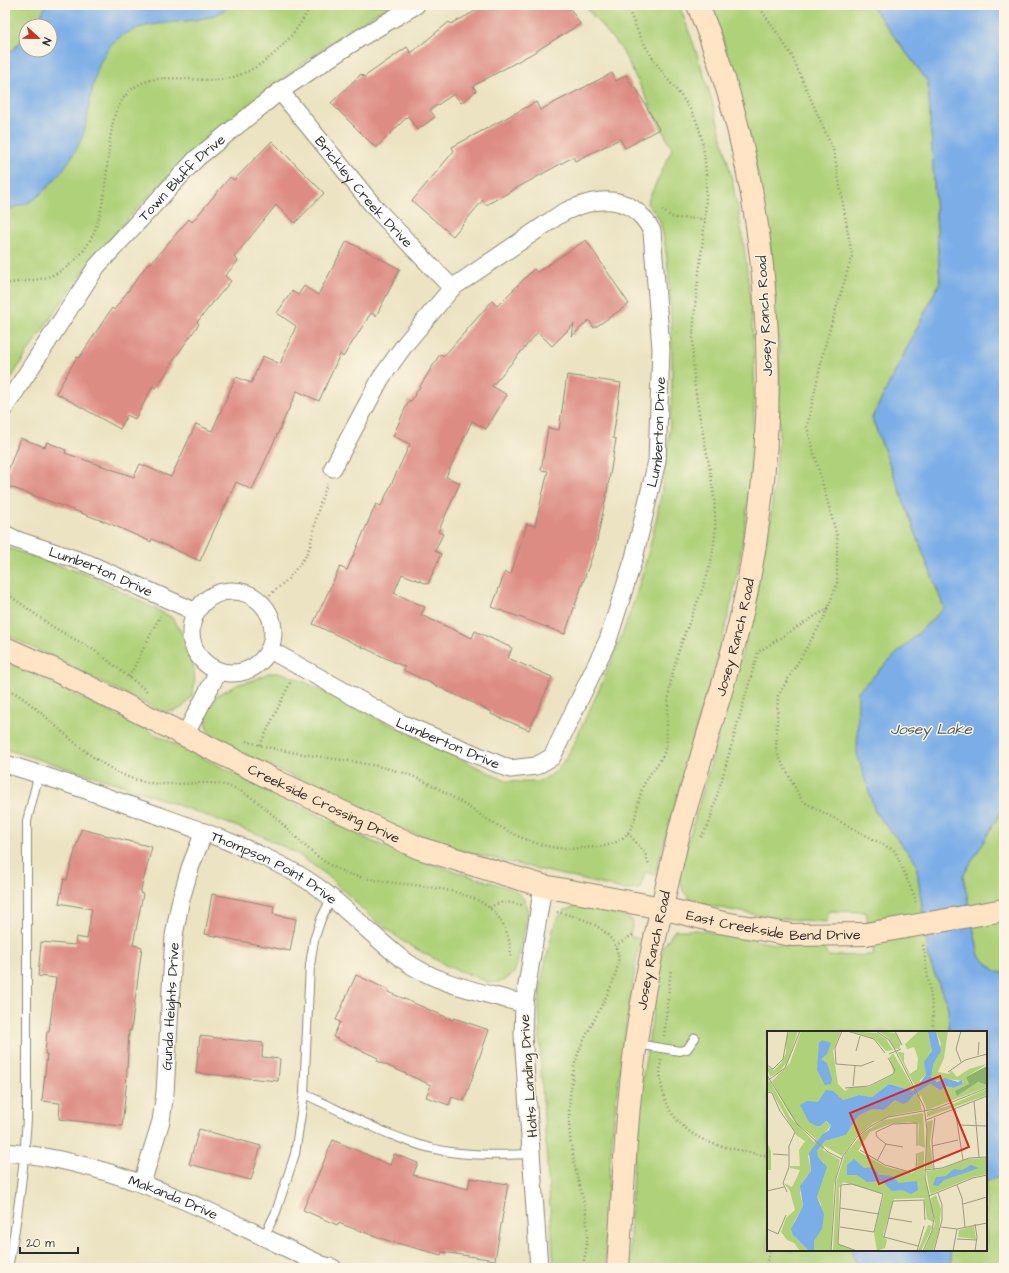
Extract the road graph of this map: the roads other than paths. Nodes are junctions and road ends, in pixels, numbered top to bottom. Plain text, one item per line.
1 (416, 5) edge
2 (698, 5) edge
3 (280, 91) junction
4 (452, 288) junction
5 (5, 407) edge
6 (333, 468) road end
7 (5, 534) edge
8 (196, 612) junction
9 (5, 648) edge
10 (270, 650) junction
11 (218, 672) junction
12 (185, 735) junction
13 (5, 764) edge
14 (39, 773) junction
15 (204, 832) junction
16 (543, 886) junction
17 (332, 897) junction
18 (662, 908) junction
19 (1004, 910) edge
20 (524, 1004) junction
21 (695, 1038) dead end
22 (636, 1044) junction
23 (304, 1094) junction
24 (5, 1152) edge
25 (25, 1154) junction
26 (533, 1154) junction
27 (142, 1183) junction
28 (264, 1237) junction
29 (325, 1267) edge
30 (8, 1268) edge
31 (539, 1268) edge
32 (618, 1268) edge

1 - 3 street, Town Bluff Drive
2 - 18 street, Josey Ranch Road
3 - 4 street, Brickley Creek Drive
3 - 5 street, Town Bluff Drive
4 - 6 street, Lumberton Drive
4 - 10 street, Lumberton Drive
7 - 8 street, Lumberton Drive
8 - 10 street
8 - 11 street
9 - 12 street, Creekside Crossing Drive
10 - 11 street
11 - 12 street
12 - 16 street, Creekside Crossing Drive
13 - 14 street, Thompson Point Drive
14 - 15 street, Thompson Point Drive
14 - 25 lane
15 - 17 street, Thompson Point Drive
15 - 27 street, Gunda Heights Drive
16 - 18 street, Creekside Crossing Drive
16 - 20 street, Holts Landing Drive
17 - 20 street, Thompson Point Drive
17 - 23 lane
18 - 19 street, East Creekside Bend Drive, bridge
18 - 22 street, Josey Ranch Road
20 - 26 street, Holts Landing Drive
21 - 22 lane
22 - 32 street, Josey Ranch Road
23 - 26 lane
23 - 28 lane
24 - 25 street, Makanda Drive
25 - 27 street, Makanda Drive
25 - 30 lane
26 - 31 street, Holts Landing Drive
27 - 28 street, Makanda Drive
28 - 29 street, Makanda Drive

